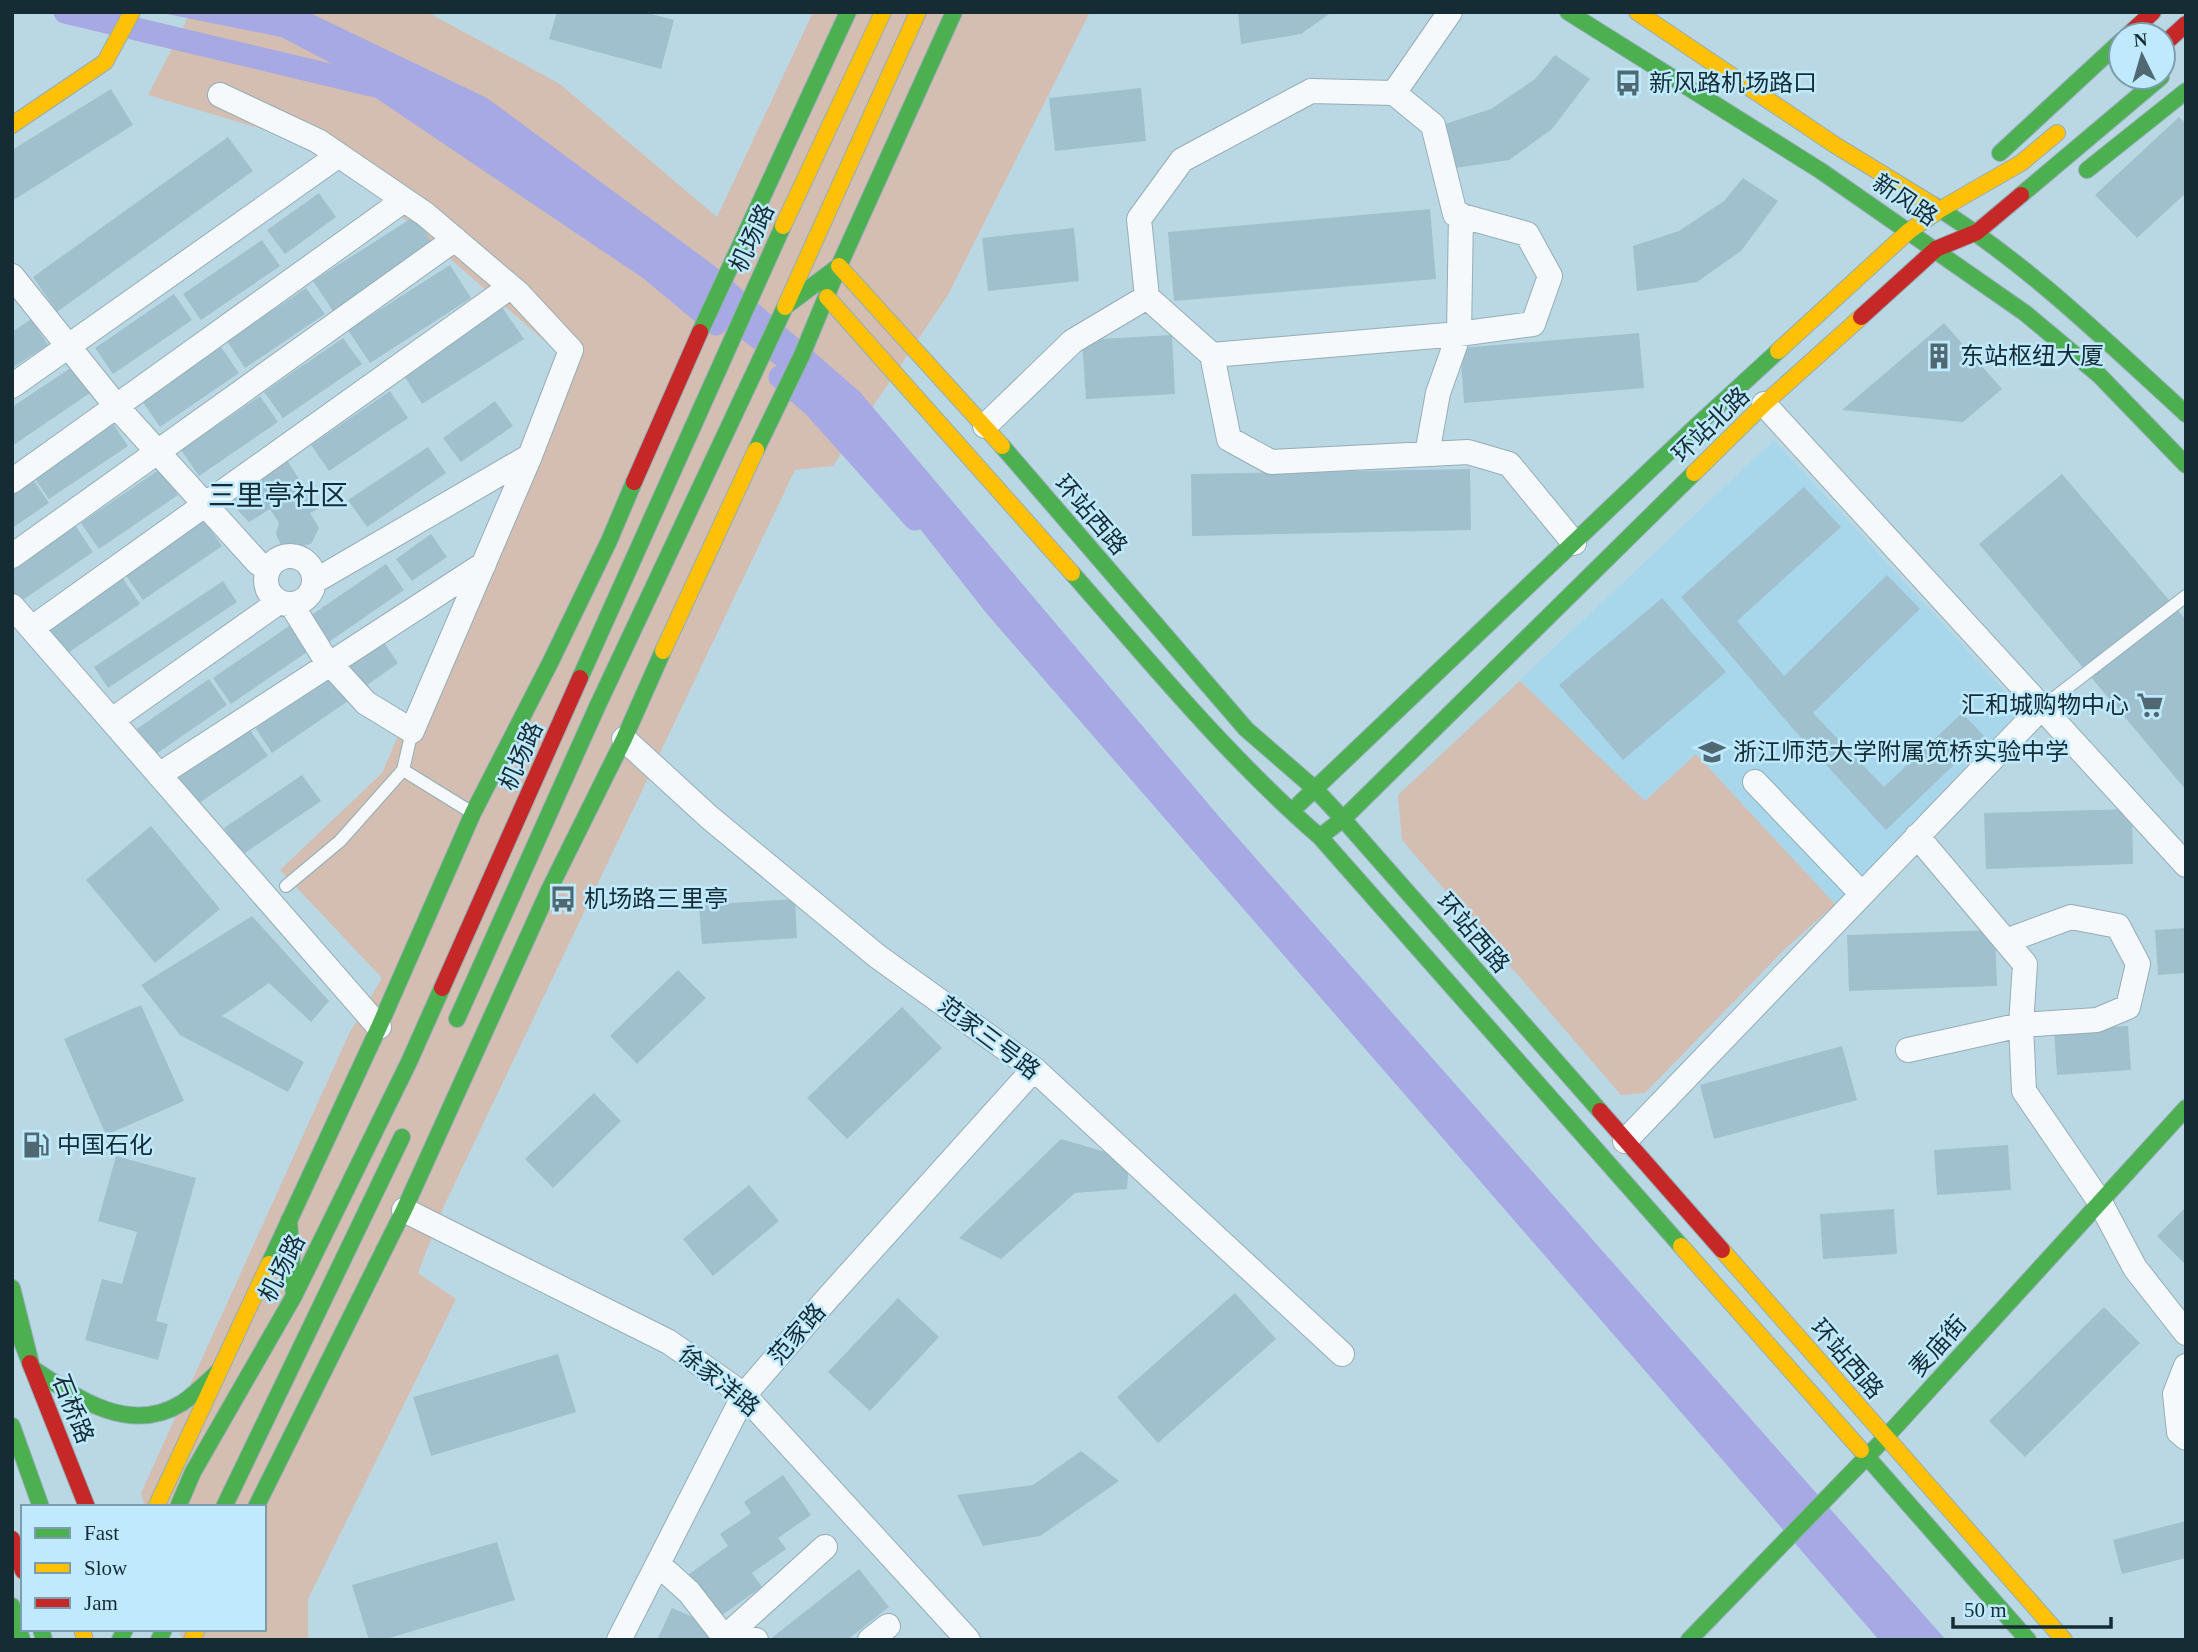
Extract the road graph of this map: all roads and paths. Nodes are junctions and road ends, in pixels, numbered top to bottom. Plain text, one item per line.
1 (132, 12) edge
2 (848, 12) edge
3 (883, 12) edge
4 (918, 12) edge
5 (954, 12) edge
6 (1450, 12) edge
7 (1568, 12) edge
8 (1637, 12) edge
9 (2107, 54) edge
10 (2145, 91) edge
11 (2186, 91) edge
12 (1394, 93) junction
13 (220, 95) dead end
14 (2073, 120) dead end
15 (12, 125) edge
16 (339, 155) junction
17 (2069, 181) dead end
18 (2046, 194) dead end
19 (404, 200) junction
20 (1941, 209) junction
21 (1461, 215) junction
22 (1909, 231) junction
23 (1977, 232) junction
24 (455, 239) junction
25 (1936, 249) junction
26 (839, 265) junction
27 (12, 276) edge
28 (510, 287) junction
29 (827, 297) junction
30 (1147, 297) junction
31 (21, 301) edge
32 (785, 307) junction
33 (1459, 334) junction
34 (69, 346) junction
35 (1212, 355) junction
36 (12, 386) edge
37 (1765, 404) junction
38 (117, 407) junction
39 (2186, 414) edge
40 (985, 426) junction
41 (158, 453) junction
42 (1427, 454) junction
43 (530, 456) junction
44 (2186, 465) edge
45 (12, 481) edge
46 (206, 506) junction
47 (1574, 543) junction
48 (12, 556) edge
49 (484, 564) junction
50 (268, 569) junction
51 (315, 581) junction
52 (2186, 596) edge
53 (285, 603) junction
54 (12, 606) edge
55 (32, 628) junction
56 (330, 664) junction
57 (2041, 708) junction
58 (112, 720) junction
59 (412, 731) junction
60 (624, 739) junction
61 (402, 770) junction
62 (159, 775) junction
63 (1755, 782) dead end
64 (1315, 789) junction
65 (1291, 812) junction
66 (473, 813) junction
67 (1343, 820) junction
68 (1320, 836) junction
69 (1917, 836) junction
70 (2186, 865) edge
71 (286, 886) dead end
72 (1862, 894) junction
73 (2006, 941) junction
74 (2021, 1025) junction
75 (379, 1027) junction
76 (451, 1031) dead end
77 (1908, 1050) dead end
78 (1034, 1069) junction
79 (2186, 1108) edge
80 (406, 1127) dead end
81 (1625, 1141) junction
82 (2100, 1202) junction
83 (404, 1210) junction
84 (289, 1220) junction
85 (12, 1288) edge
86 (294, 1296) junction
87 (12, 1316) edge
88 (12, 1330) edge
89 (2186, 1333) edge
90 (1342, 1354) dead end
91 (2186, 1366) edge
92 (32, 1368) junction
93 (219, 1371) junction
94 (744, 1395) junction
95 (12, 1426) edge
96 (1886, 1437) junction
97 (2186, 1438) edge
98 (1866, 1458) junction
99 (40, 1505) edge
100 (86, 1505) edge
101 (157, 1505) edge
102 (179, 1505) edge
103 (225, 1505) edge
104 (258, 1505) edge
105 (12, 1539) edge
106 (825, 1547) dead end
107 (21, 1565) edge
108 (659, 1565) junction
109 (12, 1606) edge
110 (723, 1638) edge
111 (22, 1640) edge
112 (619, 1640) edge
113 (756, 1640) edge
114 (968, 1640) edge
115 (1689, 1640) edge
116 (2028, 1640) edge
117 (2064, 1640) edge

1 - 15 main road
2 - 66 main road, 机场路
3 - 86 main road, 机场路
4 - 32 main road, 机场路
5 - 26 main road
6 - 12 street
7 - 22 main road, 新风路
8 - 20 main road, 新风路
9 - 20 main road
10 - 23 main road, 环站北路
11 - 17 main road
12 - 21 street
12 - 30 street
13 - 16 street
14 - 20 main road, 环站北路
16 - 19 street
16 - 34 street
18 - 23 main road
19 - 24 street
19 - 38 street
20 - 22 main road, 环站北路
20 - 23 main road, 新风路
21 - 33 street
21 - 33 street
22 - 25 main road, 新风路
22 - 47 main road, 环站北路
23 - 25 main road, 环站北路
23 - 39 main road, 新风路
24 - 28 street
24 - 41 street
25 - 37 main road, 环站北路
25 - 44 main road, 新风路
26 - 29 main road
26 - 32 main road
26 - 40 main road, 环站西路
27 - 31 street
28 - 43 street
28 - 46 street
29 - 60 main road
29 - 65 main road, 环站西路
30 - 35 street
30 - 40 street
31 - 34 street
32 - 76 main road, 机场路
33 - 35 street
33 - 42 street
34 - 36 street
34 - 38 street
35 - 42 street
37 - 57 street
37 - 67 main road, 环站北路
38 - 41 street
38 - 45 street
40 - 64 main road, 环站西路
41 - 46 street
41 - 48 street
42 - 47 street
43 - 49 street
43 - 51 street
46 - 50 street
46 - 55 street
47 - 64 main road, 环站北路
49 - 56 street
49 - 59 street
50 - 51 street
50 - 53 street
51 - 53 street
52 - 57 lane
53 - 56 street
53 - 58 street
54 - 55 street
55 - 58 street
56 - 59 street
56 - 62 street
57 - 69 street
57 - 70 street
58 - 62 street
59 - 61 lane
60 - 78 street, 范家三号路
60 - 83 main road
61 - 66 lane
61 - 71 lane
62 - 75 street
63 - 72 street
64 - 65 main road, 环站北路
64 - 67 main road, 环站西路
65 - 68 main road, 环站西路
66 - 75 main road, 机场路
67 - 68 main road, 环站北路
67 - 81 main road, 环站西路
68 - 98 main road, 环站西路
69 - 72 street
69 - 73 street
72 - 81 street
73 - 74 street
73 - 74 street
74 - 77 street
74 - 82 street
75 - 84 main road, 机场路
78 - 90 street, 范家三号路
78 - 94 street, 范家路
79 - 82 main road, 麦庙街
80 - 103 main road, 机场路
81 - 96 main road, 环站西路
82 - 89 street
82 - 96 main road, 麦庙街
83 - 94 street, 徐家洋路
83 - 104 main road
84 - 86 main road
84 - 93 main road, 机场路
85 - 92 main road
86 - 102 main road, 机场路
87 - 92 main road
88 - 92 main road, 石桥路
91 - 97 street
92 - 93 main road
92 - 100 main road, 石桥路
93 - 101 main road, 机场路
94 - 108 street, 范家路
94 - 114 street, 徐家洋路
95 - 99 main road
96 - 98 main road, 麦庙街
96 - 117 main road, 环站西路
98 - 115 main road, 麦庙街
98 - 116 main road, 环站西路
105 - 107 main road
106 - 110 street
108 - 110 street
108 - 112 street, 范家路
109 - 111 main road
110 - 113 street

